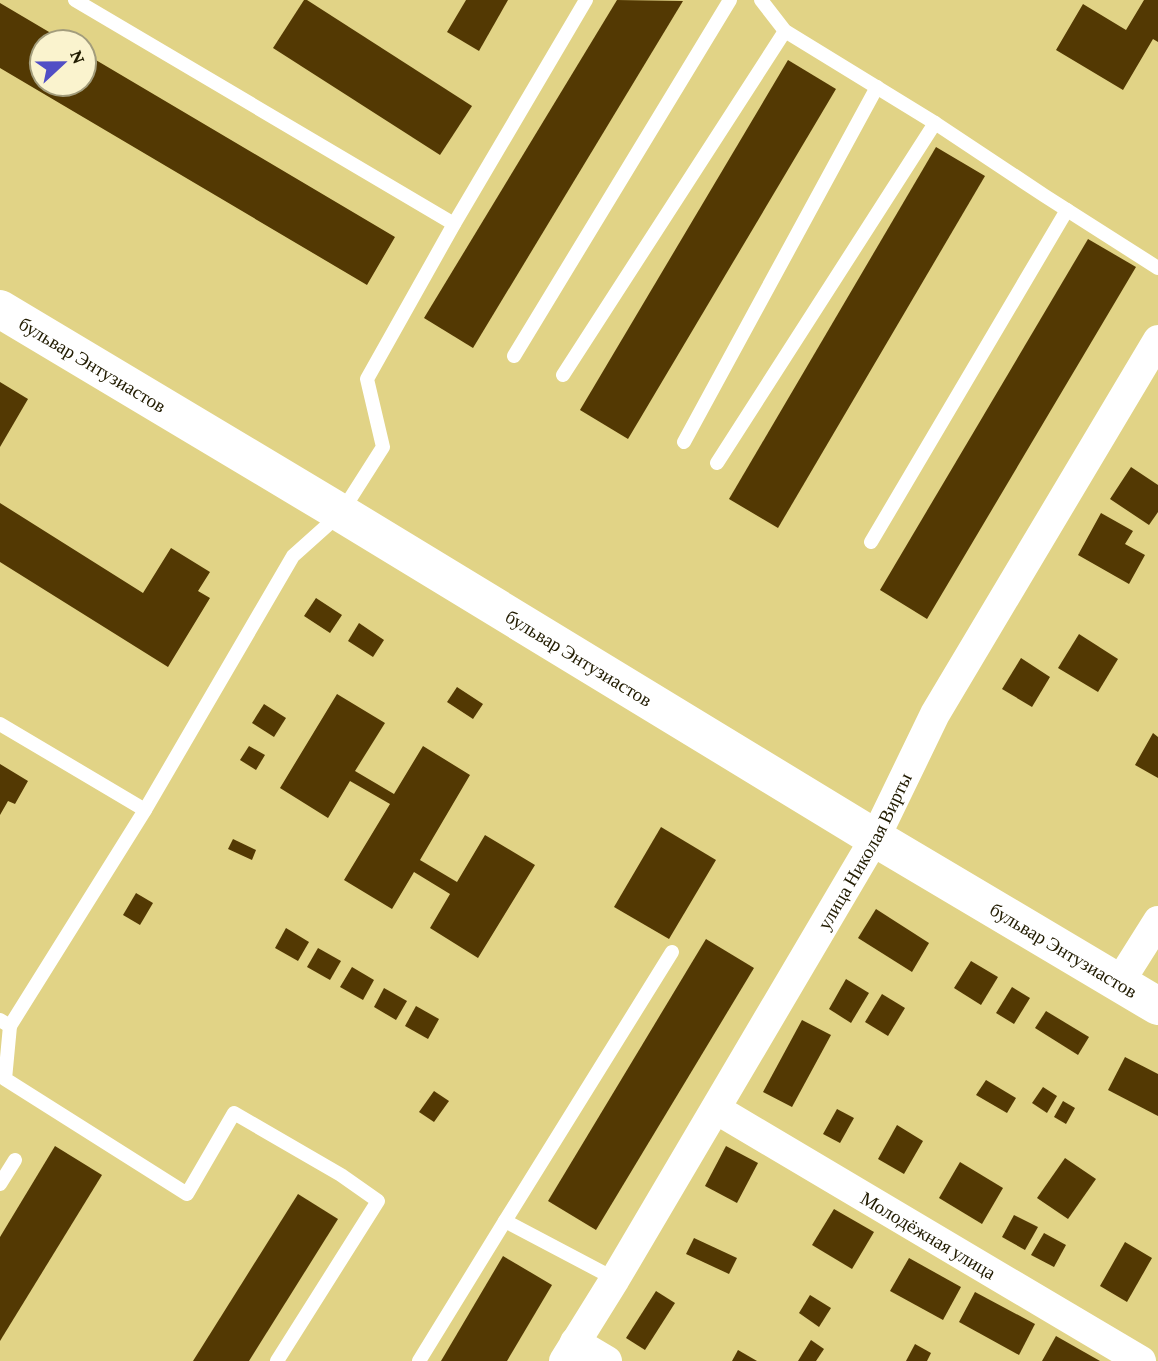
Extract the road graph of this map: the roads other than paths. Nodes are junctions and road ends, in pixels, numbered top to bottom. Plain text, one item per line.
1 (75, 0) edge
2 (586, 0) edge
3 (730, 0) edge
4 (761, 0) edge
5 (785, 31) junction
6 (877, 87) junction
7 (935, 123) junction
8 (1067, 210) junction
9 (454, 224) junction
10 (1158, 268) edge
11 (0, 309) edge
12 (1158, 340) edge
13 (514, 356) dead end
14 (563, 375) dead end
15 (684, 442) dead end
16 (717, 463) dead end
17 (341, 513) junction
18 (871, 542) dead end
19 (0, 724) edge
20 (145, 810) junction
21 (875, 838) junction
22 (1158, 921) edge
23 (672, 952) dead end
24 (1119, 983) junction
25 (1158, 1006) edge
26 (5, 1023) edge
27 (716, 1109) junction
28 (15, 1160) dead end
29 (0, 1184) edge
30 (505, 1221) junction
31 (615, 1279) junction
32 (570, 1351) edge
33 (277, 1361) edge
34 (419, 1361) edge
35 (607, 1361) edge
36 (1141, 1361) edge

1 - 9 lane
2 - 9 lane
3 - 13 lane
4 - 5 lane
5 - 6 lane
5 - 14 lane
6 - 7 lane
6 - 15 lane
7 - 8 lane
7 - 16 lane
8 - 10 lane
8 - 18 lane
9 - 17 lane
11 - 17 main road, бульвар Энтузиастов
12 - 21 street, улица Николая Вирты
17 - 20 lane
17 - 21 main road, бульвар Энтузиастов
19 - 20 lane
20 - 26 lane
21 - 24 main road, бульвар Энтузиастов
21 - 27 street, улица Николая Вирты
22 - 24 street
23 - 30 lane
24 - 25 main road, бульвар Энтузиастов
26 - 33 lane
27 - 31 street, улица Николая Вирты
27 - 36 street, Молодёжная улица
28 - 29 lane
30 - 31 lane
30 - 34 lane
31 - 32 street, улица Николая Вирты
32 - 35 street

